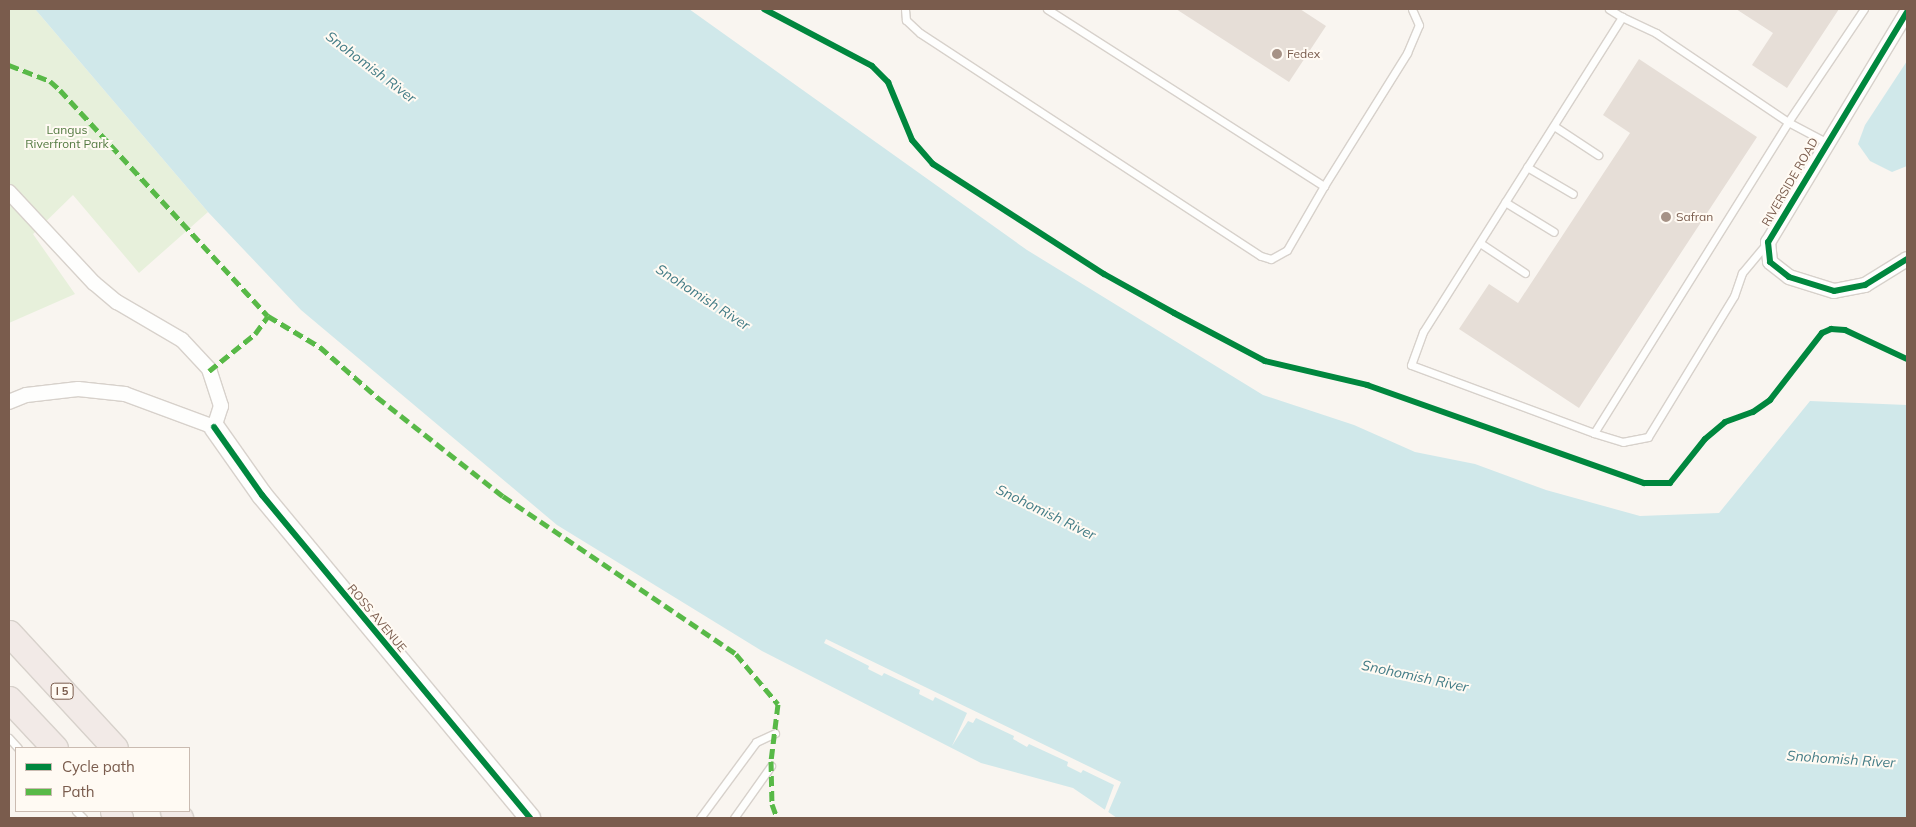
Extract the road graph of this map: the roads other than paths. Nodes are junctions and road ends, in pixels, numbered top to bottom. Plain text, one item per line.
1 (905, 9) edge
2 (1047, 9) edge
3 (1412, 9) edge
4 (1609, 9) edge
5 (1864, 9) edge
6 (1907, 12) edge
7 (1622, 17) junction
8 (1788, 122) junction
9 (1554, 126) junction
10 (1826, 142) junction
11 (1598, 155) dead end
12 (1527, 167) junction
13 (1324, 186) junction
14 (9, 192) edge
15 (1573, 194) dead end
16 (1505, 202) junction
17 (1554, 232) dead end
18 (1768, 242) junction
19 (1480, 244) junction
20 (1907, 259) edge
21 (1525, 272) dead end
22 (9, 402) edge
23 (214, 427) junction
24 (1594, 433) junction
25 (9, 633) edge
26 (9, 699) edge
27 (775, 733) dead end
28 (53, 747) edge
29 (114, 747) edge
30 (771, 766) dead end
31 (530, 818) edge
32 (700, 818) edge
33 (734, 818) edge

1 - 13 lane
2 - 13 lane
3 - 13 lane
4 - 7 lane
5 - 8 lane
6 - 10 street, RIVERSIDE ROAD
7 - 8 lane
7 - 9 lane
8 - 10 lane
8 - 24 lane
9 - 11 lane
9 - 12 lane
10 - 18 street, RIVERSIDE ROAD
12 - 15 lane
12 - 16 lane
14 - 23 street
16 - 17 lane
16 - 19 lane
18 - 20 street, RIVERSIDE ROAD
18 - 24 lane
19 - 21 lane
19 - 24 lane
22 - 23 street
23 - 31 street, ROSS AVENUE
25 - 29 highway, I 5
26 - 28 highway
27 - 32 lane
30 - 33 lane

